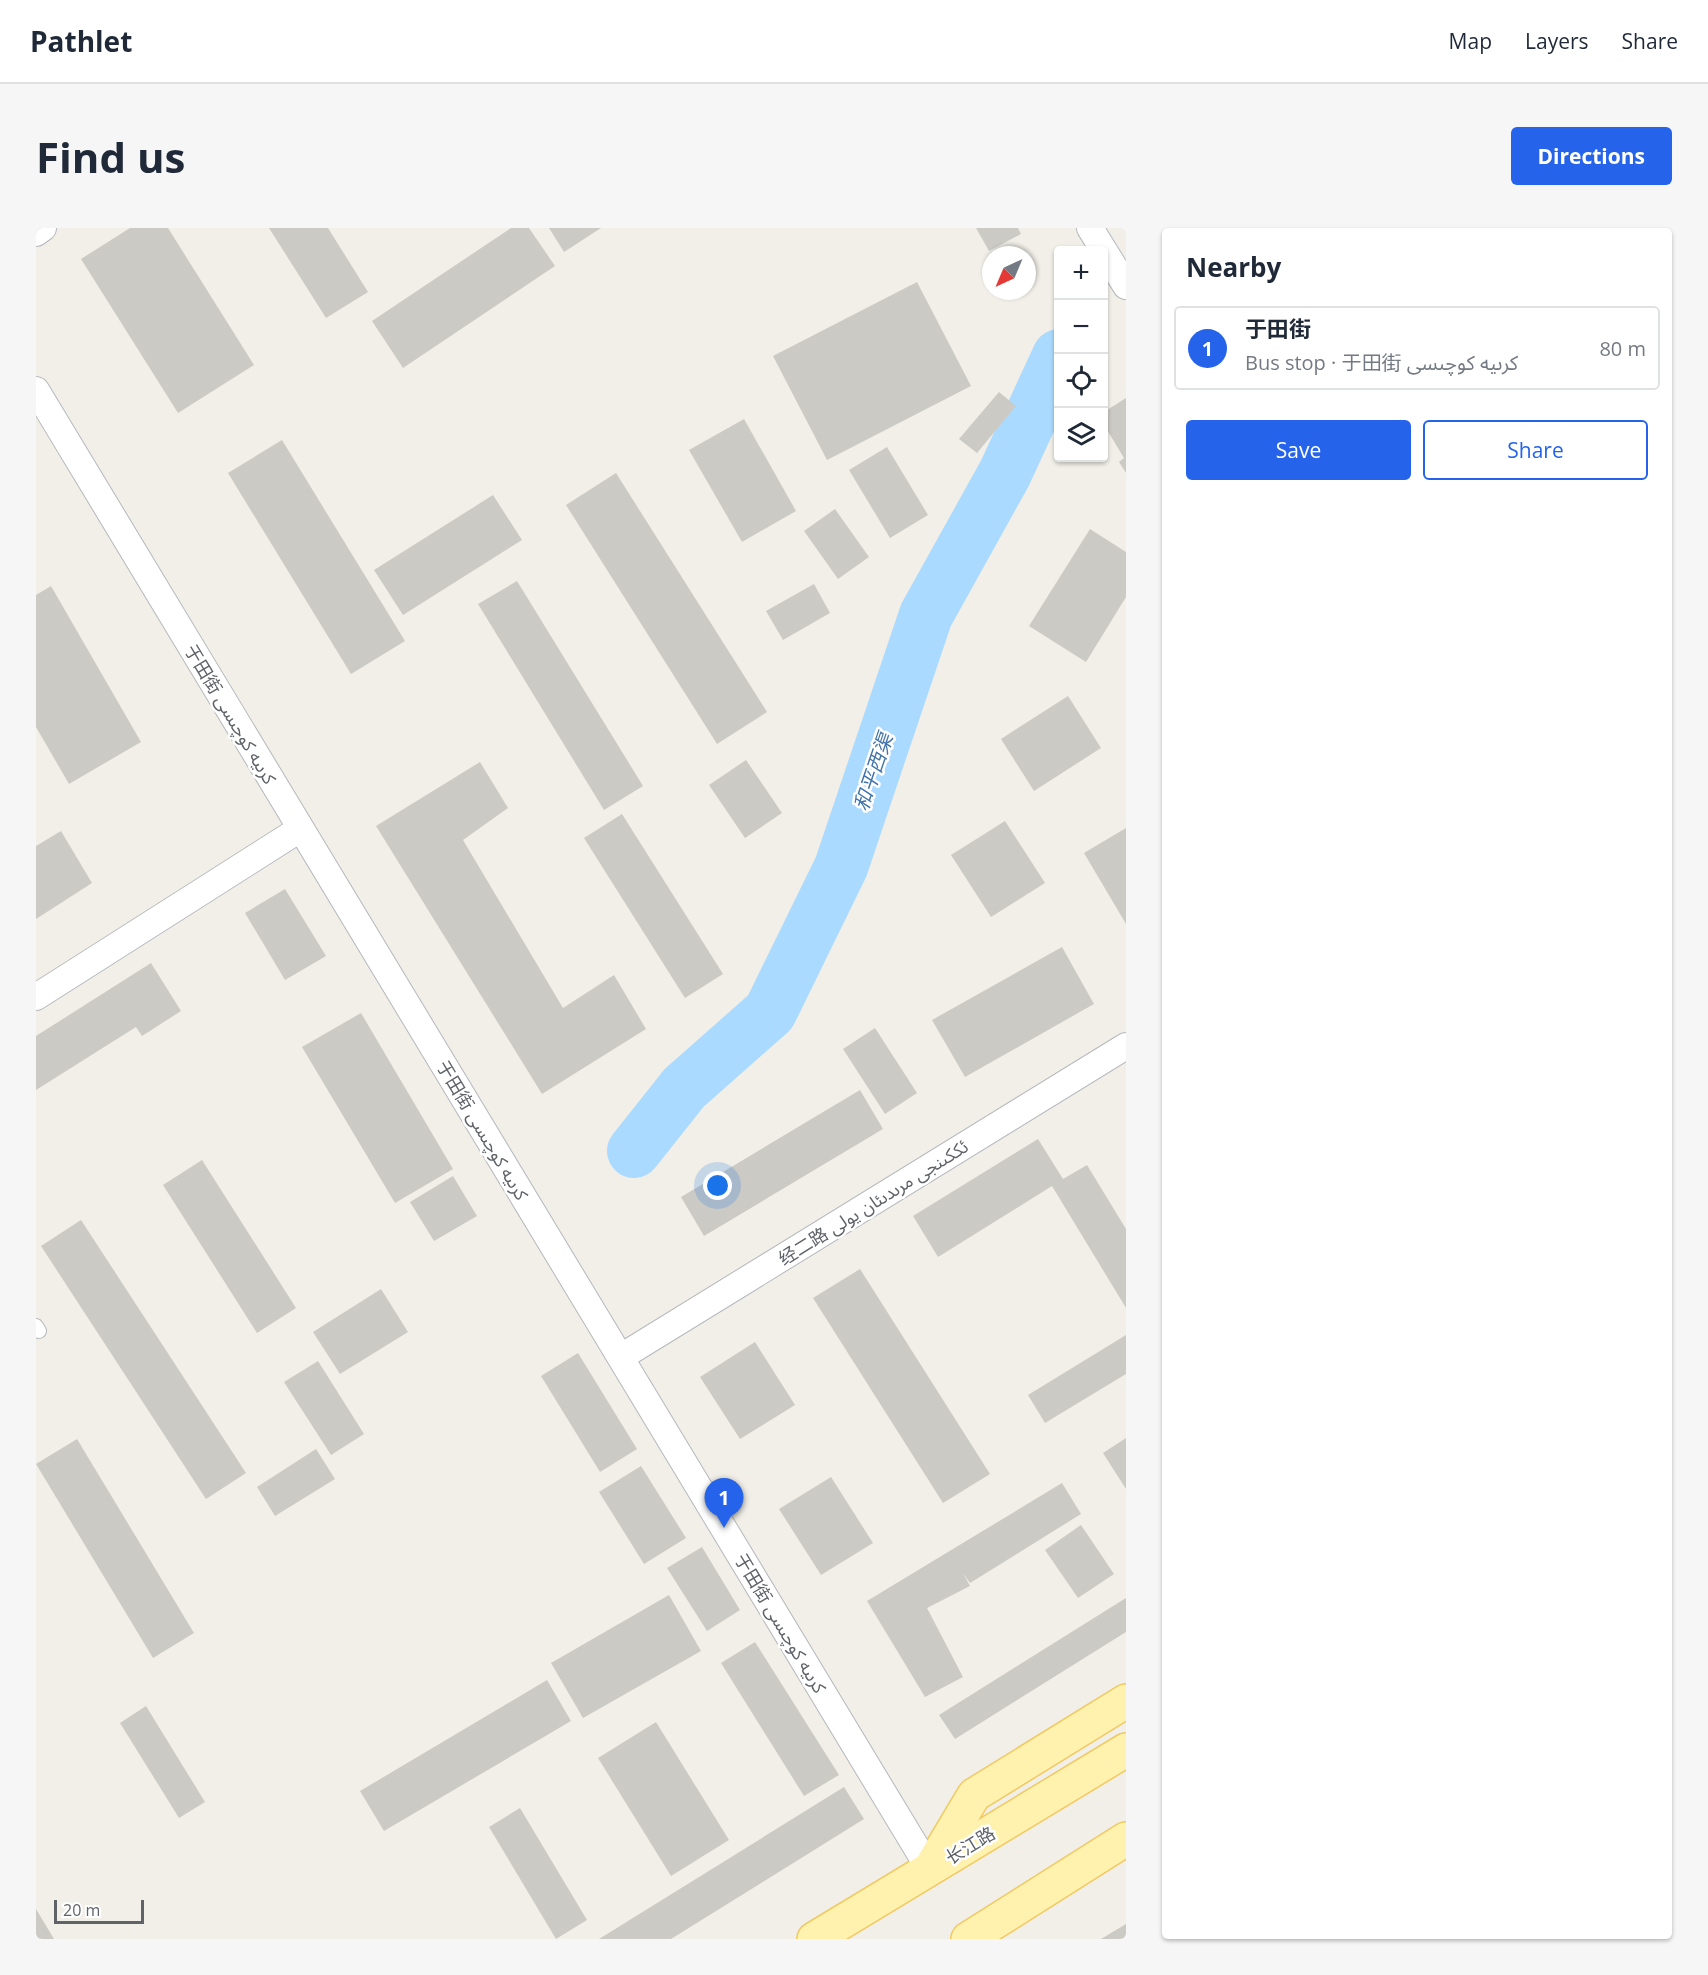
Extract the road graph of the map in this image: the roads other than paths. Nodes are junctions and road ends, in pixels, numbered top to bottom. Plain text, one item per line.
1 (43, 228) edge
2 (1090, 228) edge
3 (36, 232) edge
4 (1126, 286) edge
5 (36, 390) edge
6 (300, 829) junction
7 (36, 997) edge
8 (1126, 1046) edge
9 (621, 1357) junction
10 (1126, 1701) edge
11 (1126, 1750) edge
12 (1126, 1839) edge
13 (930, 1870) junction
14 (814, 1939) edge
15 (968, 1939) edge

1 - 3 street
2 - 4 street
5 - 6 street, 于田街 كرىيە كوچىسى
6 - 7 street
6 - 9 street, 于田街 كرىيە كوچىسى
8 - 9 street, 经二路 ئككىنجى مرىدىئان يولى
9 - 13 street, 于田街 كرىيە كوچىسى
10 - 13 main road
11 - 13 main road, 长江路
12 - 15 main road
13 - 14 main road, 长江路

